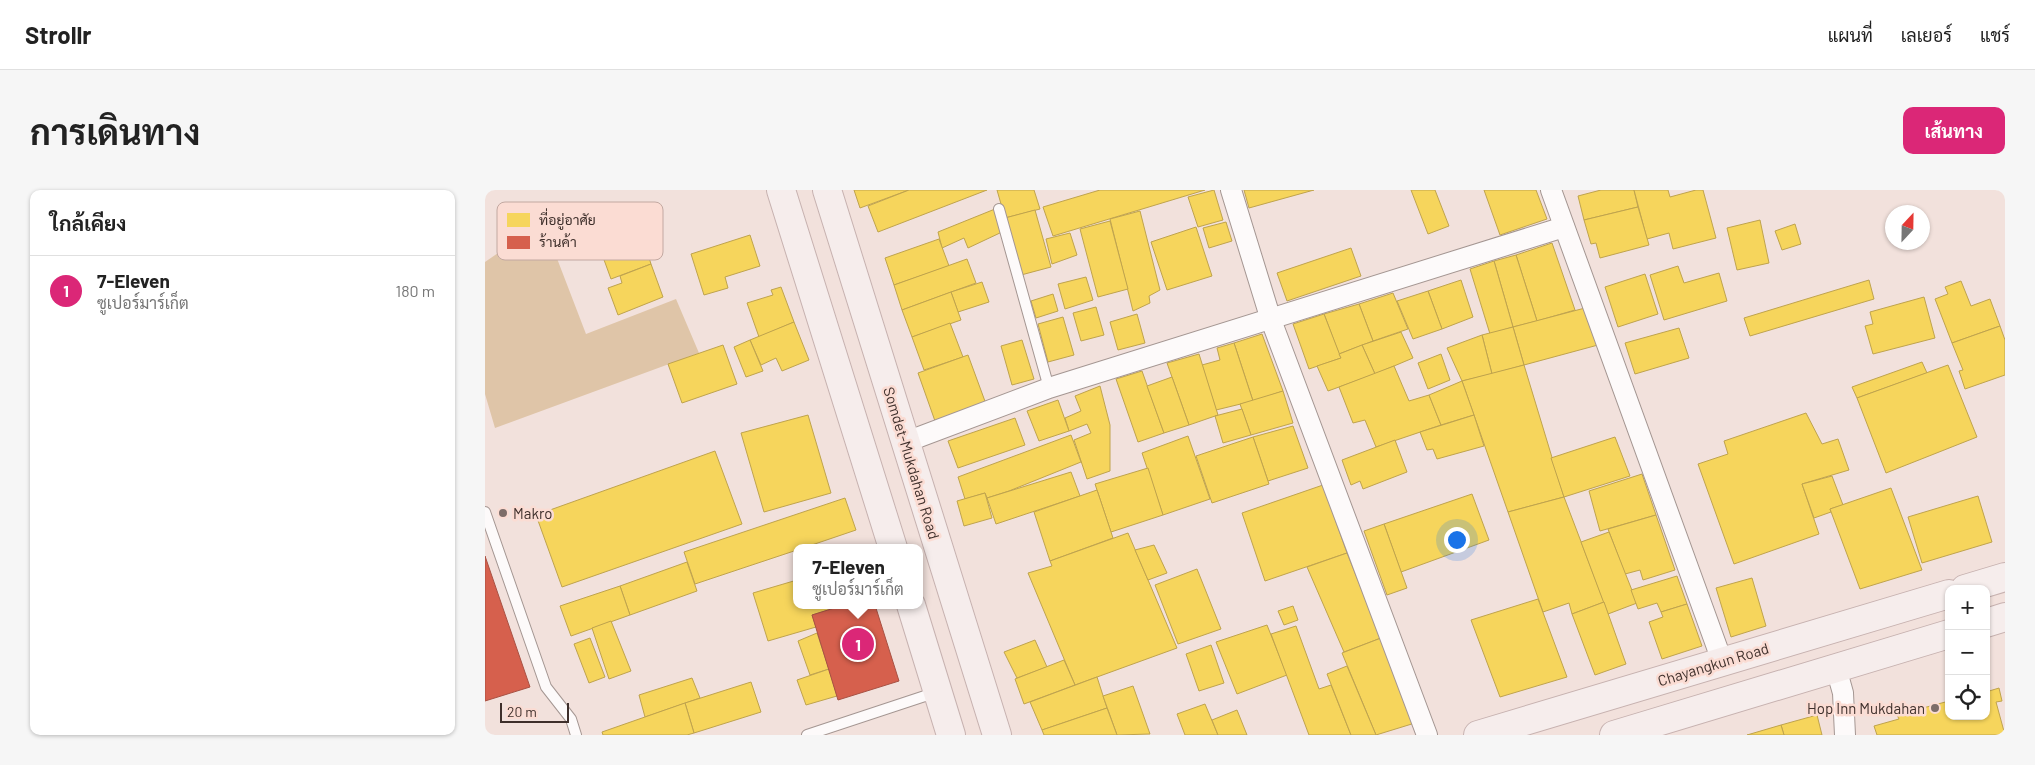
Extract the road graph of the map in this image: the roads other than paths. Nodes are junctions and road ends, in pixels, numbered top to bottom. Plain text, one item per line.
1 (781, 190) edge
2 (827, 190) edge
3 (1231, 190) edge
4 (1551, 190) edge
5 (999, 209) dead end
6 (1564, 227) junction
7 (1271, 320) junction
8 (1049, 388) junction
9 (905, 442) junction
10 (485, 512) edge
11 (892, 544) edge
12 (2005, 577) edge
13 (1978, 585) edge
14 (1945, 595) edge
15 (912, 609) edge
16 (2005, 617) edge
17 (1990, 622) edge
18 (1945, 635) edge
19 (1722, 661) junction
20 (1836, 668) junction
21 (937, 691) junction
22 (576, 735) edge
23 (807, 735) edge
24 (951, 735) edge
25 (997, 735) edge
26 (1427, 735) edge
27 (1478, 735) edge
28 (1614, 735) edge
29 (1845, 735) edge

1 - 11 main road
2 - 9 main road, Somdet-Mukdahan Road
3 - 7 street
4 - 6 street
5 - 8 lane
6 - 7 street
6 - 19 street
7 - 8 street
7 - 26 street
8 - 9 street
9 - 25 main road, Somdet-Mukdahan Road
10 - 22 lane
12 - 13 main road
14 - 19 main road, Chayangkun Road
15 - 21 main road
16 - 17 main road
18 - 20 main road
19 - 27 main road, Chayangkun Road
20 - 28 main road
20 - 29 street
21 - 23 lane
21 - 24 main road

